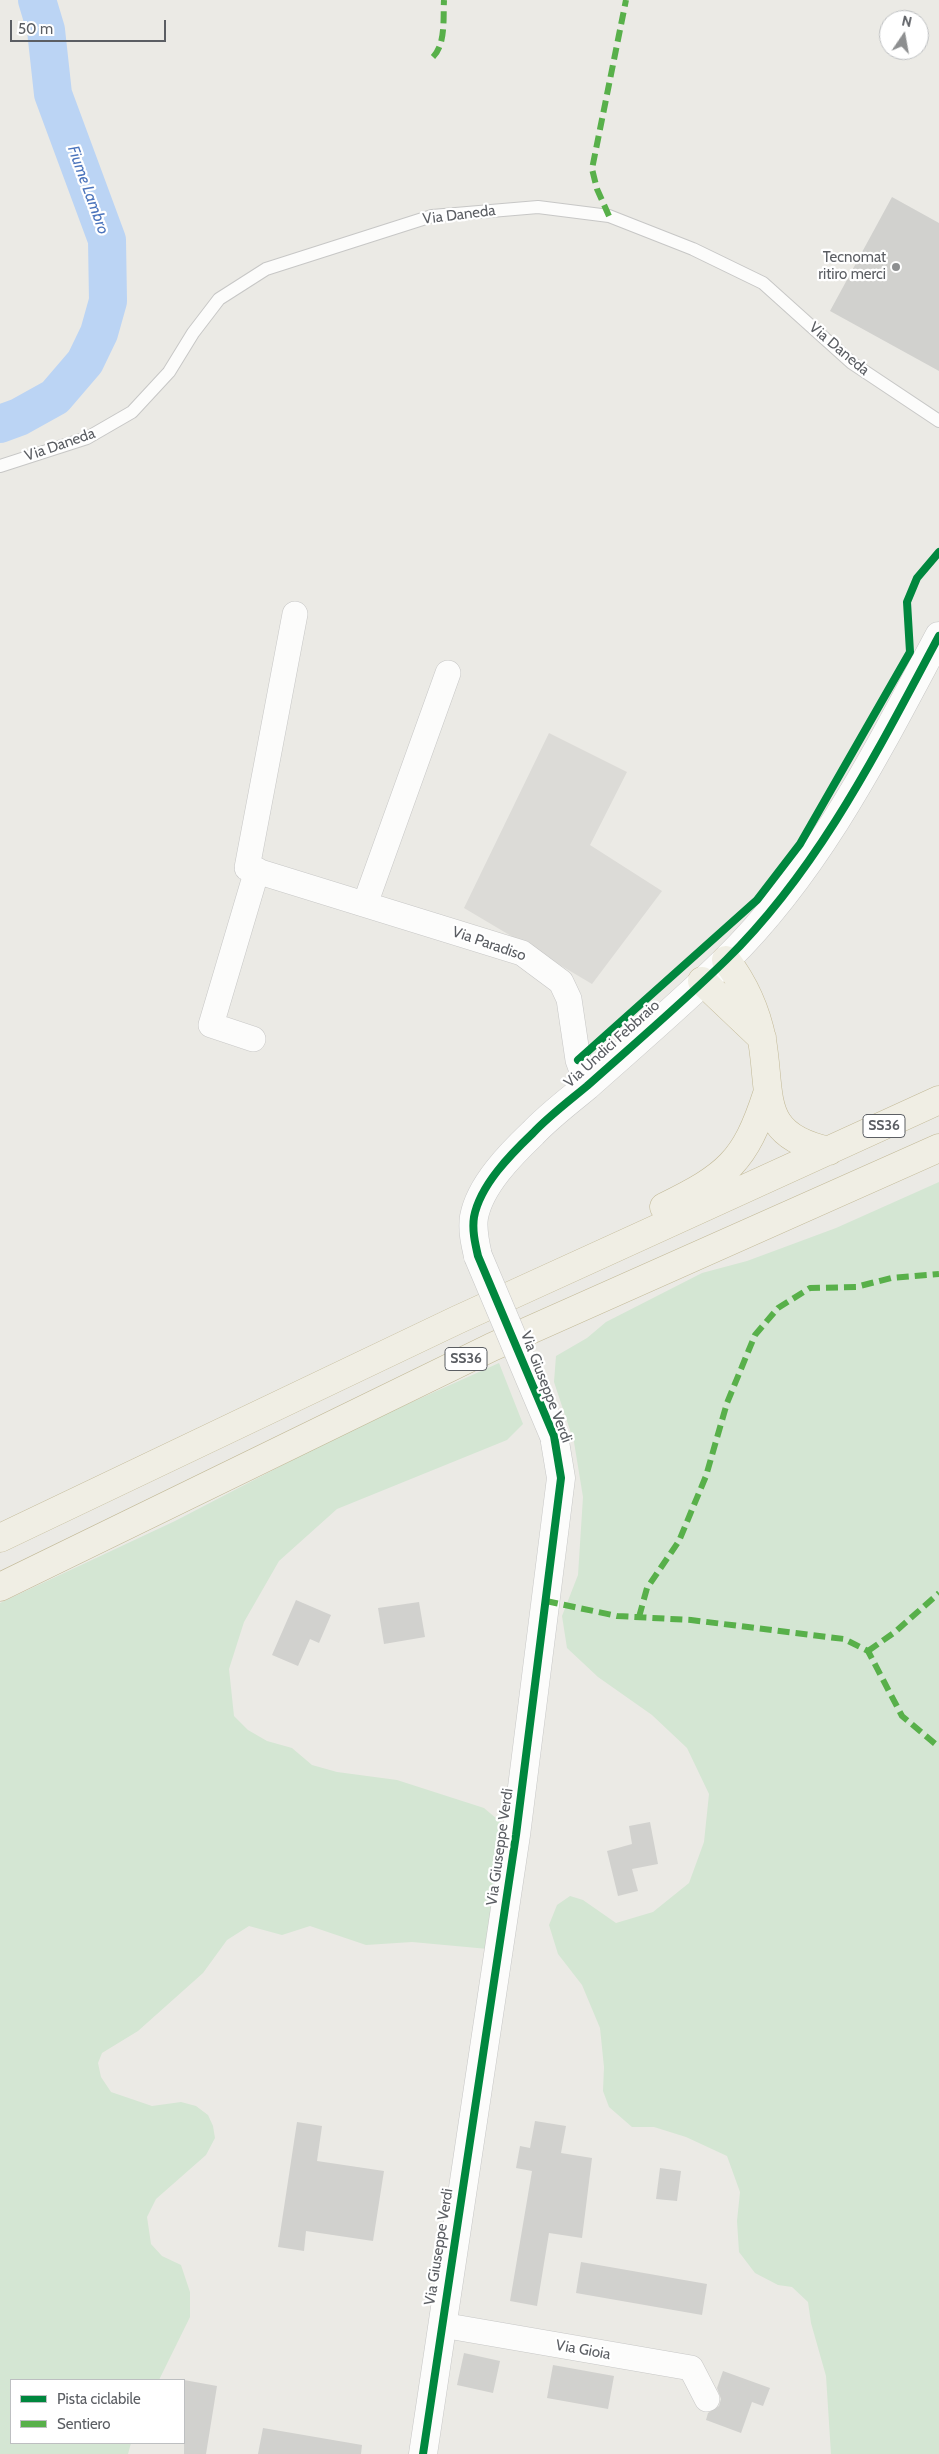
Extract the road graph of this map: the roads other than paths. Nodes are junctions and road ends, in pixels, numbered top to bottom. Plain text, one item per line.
1 (939, 420) edge
2 (0, 466) edge
3 (295, 614) dead end
4 (939, 636) edge
5 (448, 673) dead end
6 (257, 870) junction
7 (365, 904) junction
8 (726, 960) junction
9 (702, 981) junction
10 (762, 1038) junction
11 (253, 1039) dead end
12 (587, 1085) junction
13 (767, 1094) junction
14 (939, 1100) edge
15 (939, 1148) edge
16 (829, 1151) junction
17 (478, 1256) joint
18 (457, 1320) junction
19 (0, 1538) edge
20 (0, 1586) edge
21 (442, 2326) junction
22 (707, 2399) dead end
23 (423, 2454) edge

1 - 2 lane, Via Daneda
3 - 6 street
4 - 8 street, Via Undici Febbraio
5 - 7 street
6 - 7 street, Via Paradiso
6 - 11 street
7 - 12 street, Via Paradiso
8 - 9 street, Via Undici Febbraio
8 - 10 highway
9 - 10 highway
9 - 12 street, Via Undici Febbraio
10 - 13 highway
12 - 17 street, Via Undici Febbraio
13 - 16 highway
13 - 18 highway
14 - 16 highway, SS36
15 - 20 highway, SS36
16 - 18 highway, SS36
17 - 21 street, Via Giuseppe Verdi, bridge
18 - 19 highway, SS36
21 - 22 street, Via Gioia
21 - 23 street, Via Giuseppe Verdi

